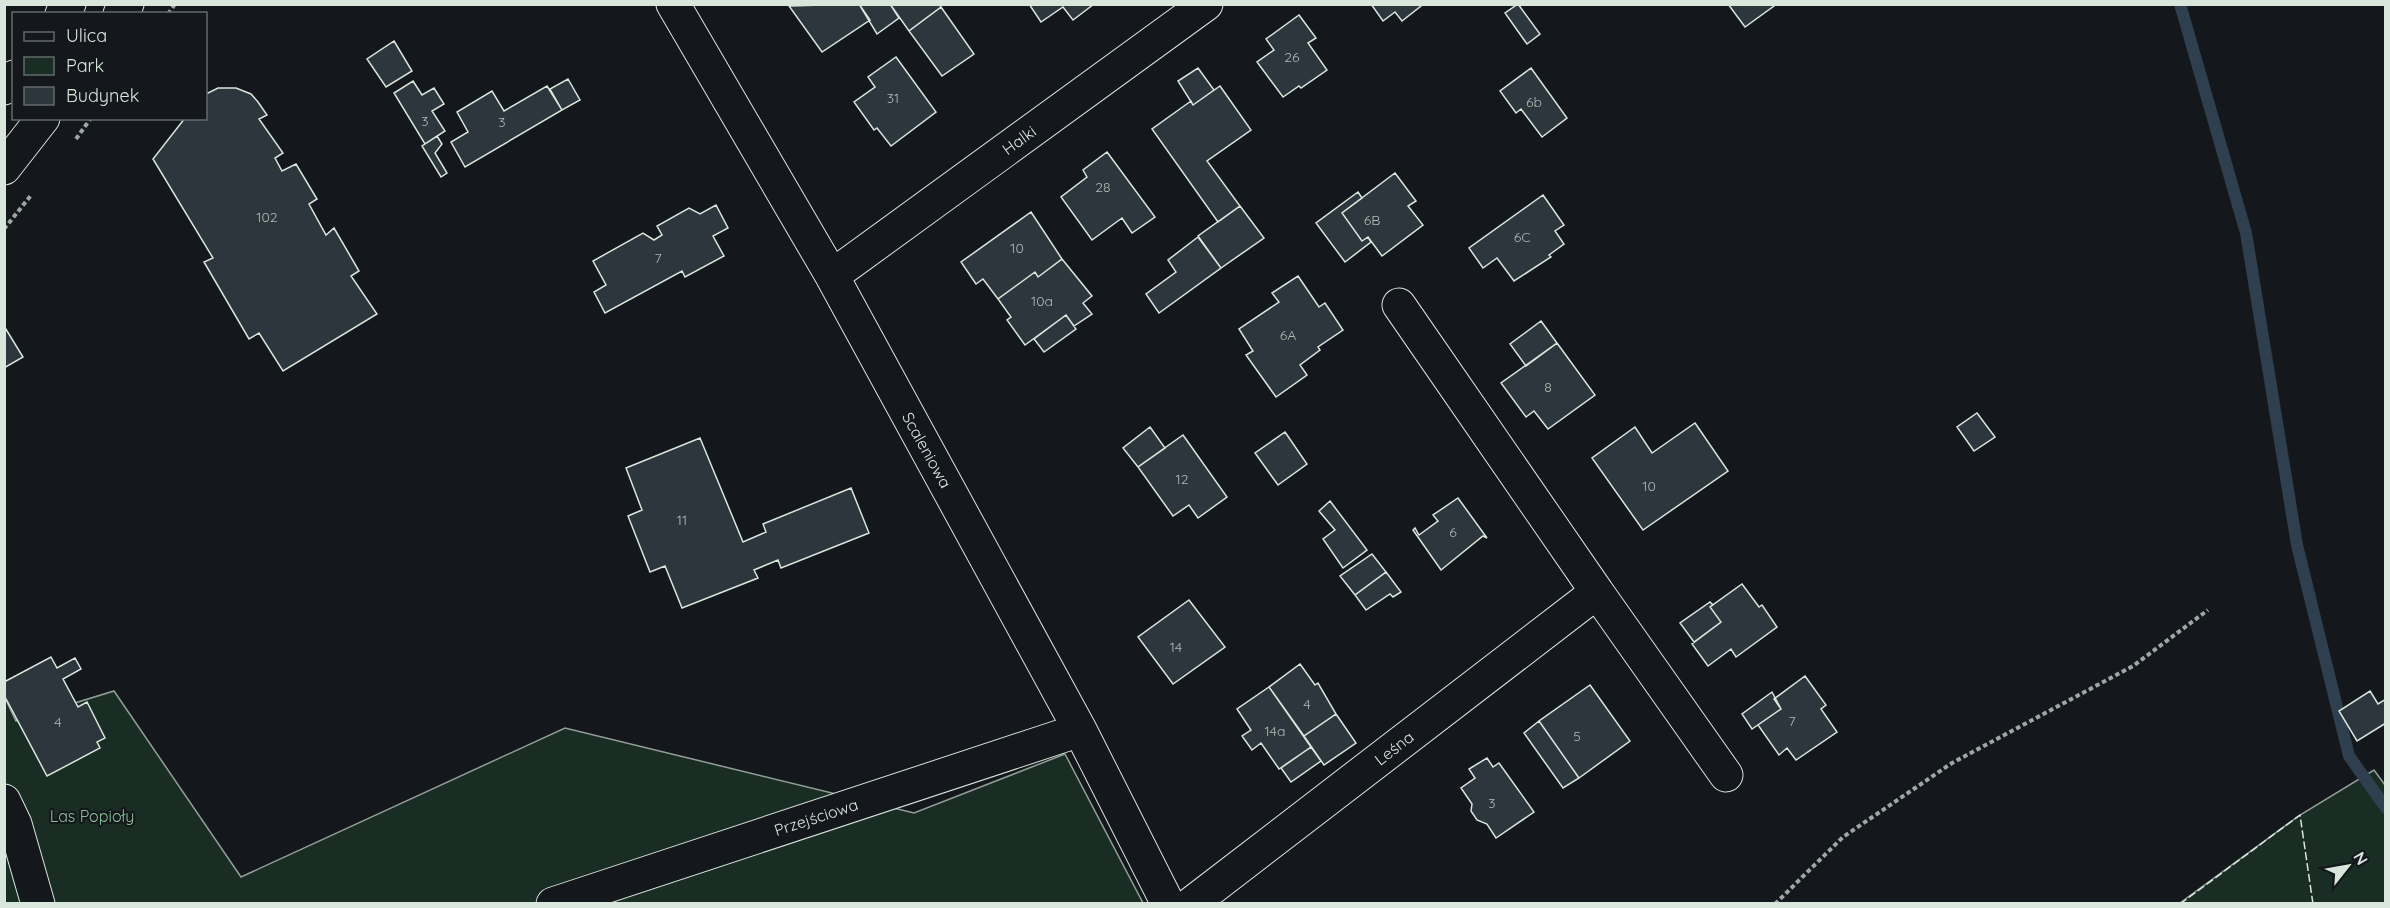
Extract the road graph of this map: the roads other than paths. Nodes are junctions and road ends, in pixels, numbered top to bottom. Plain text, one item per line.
1 (673, 4) edge
2 (1206, 4) edge
3 (41, 120) edge
4 (4, 168) edge
5 (832, 276) junction
6 (1399, 304) dead end
7 (1597, 592) junction
8 (1080, 730) junction
9 (1726, 775) dead end
10 (4, 801) edge
11 (38, 903) edge
12 (553, 903) edge
13 (1168, 903) edge
14 (1191, 903) edge

1 - 5 street, Scaleniowa
2 - 5 street, Halki
3 - 4 street
5 - 8 street, Scaleniowa
6 - 7 street
7 - 9 street
7 - 14 street, Leśna
8 - 12 street, Przejściowa
8 - 13 street, Scaleniowa
10 - 11 street

